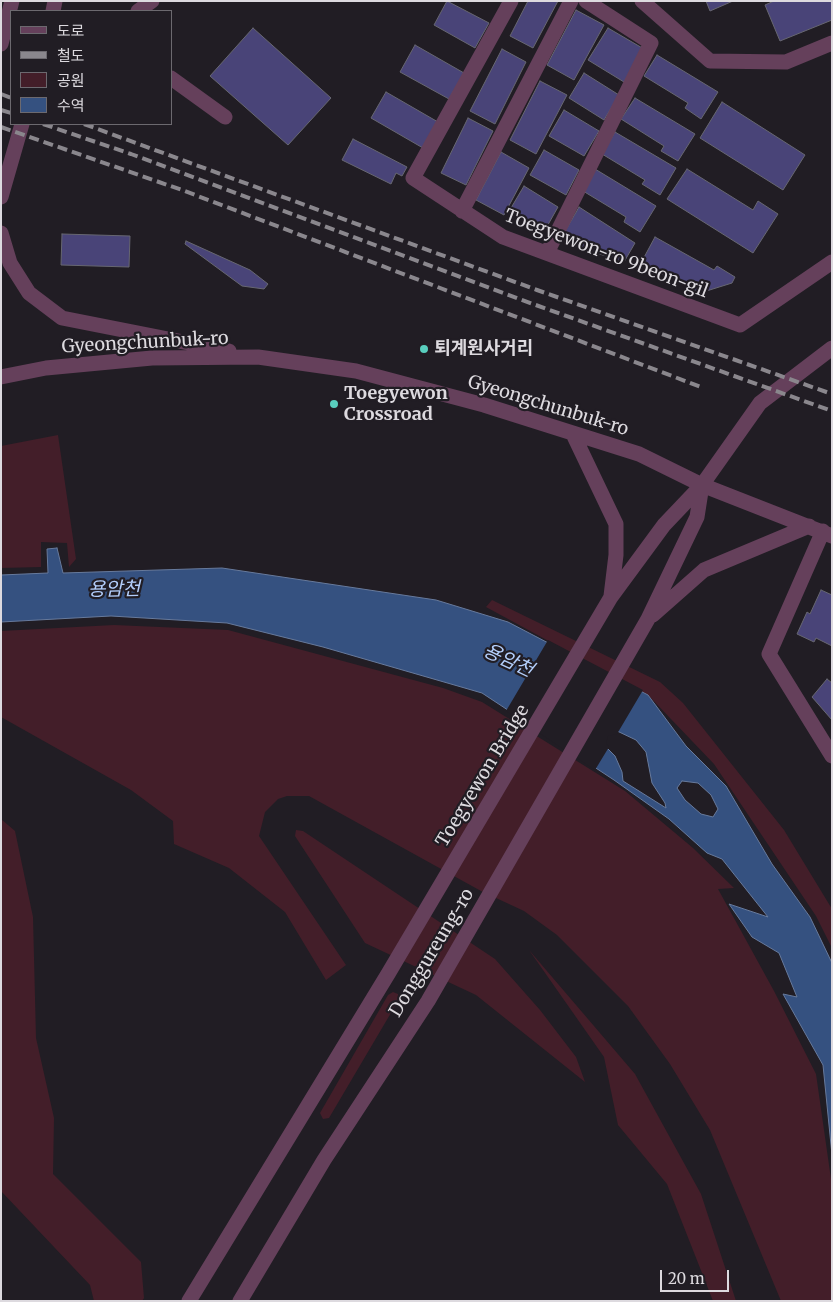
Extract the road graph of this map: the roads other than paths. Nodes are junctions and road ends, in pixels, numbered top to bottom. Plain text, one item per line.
1 (152, 1) edge
2 (511, 1) edge
3 (571, 1) edge
4 (586, 1) edge
5 (642, 1) edge
6 (9, 7) edge
7 (139, 10) edge
8 (832, 43) edge
9 (1, 44) edge
10 (172, 79) edge
11 (225, 117) dead end
12 (22, 125) edge
13 (1, 197) edge
14 (462, 211) junction
15 (1, 233) edge
16 (547, 253) junction
17 (832, 262) edge
18 (832, 348) edge
19 (258, 357) junction
20 (1, 377) edge
21 (573, 434) junction
22 (702, 485) junction
23 (821, 531) edge
24 (611, 597) junction
25 (648, 619) junction
26 (832, 756) edge
27 (388, 974) joint
28 (189, 1301) edge
29 (240, 1301) edge

1 - 7 street
2 - 14 street, Toegyewon-ro 9beon-gil
3 - 14 street
4 - 16 street
5 - 8 street
6 - 9 street
10 - 11 street
12 - 13 street
14 - 16 street, Toegyewon-ro 9beon-gil
15 - 19 street
16 - 17 street, Toegyewon-ro 9beon-gil
18 - 22 street, Toegyewon Bridge
19 - 20 street, Gyeongchunbuk-ro
19 - 21 street, Gyeongchunbuk-ro
21 - 22 street, Gyeongchunbuk-ro
21 - 24 street
22 - 23 street, Gyeongchunbuk-ro
22 - 24 street, Toegyewon Bridge
22 - 25 street
23 - 25 street
23 - 26 street
24 - 27 street, Toegyewon Bridge
25 - 29 street, Donggureung-ro
27 - 28 street, Donggureung-ro

